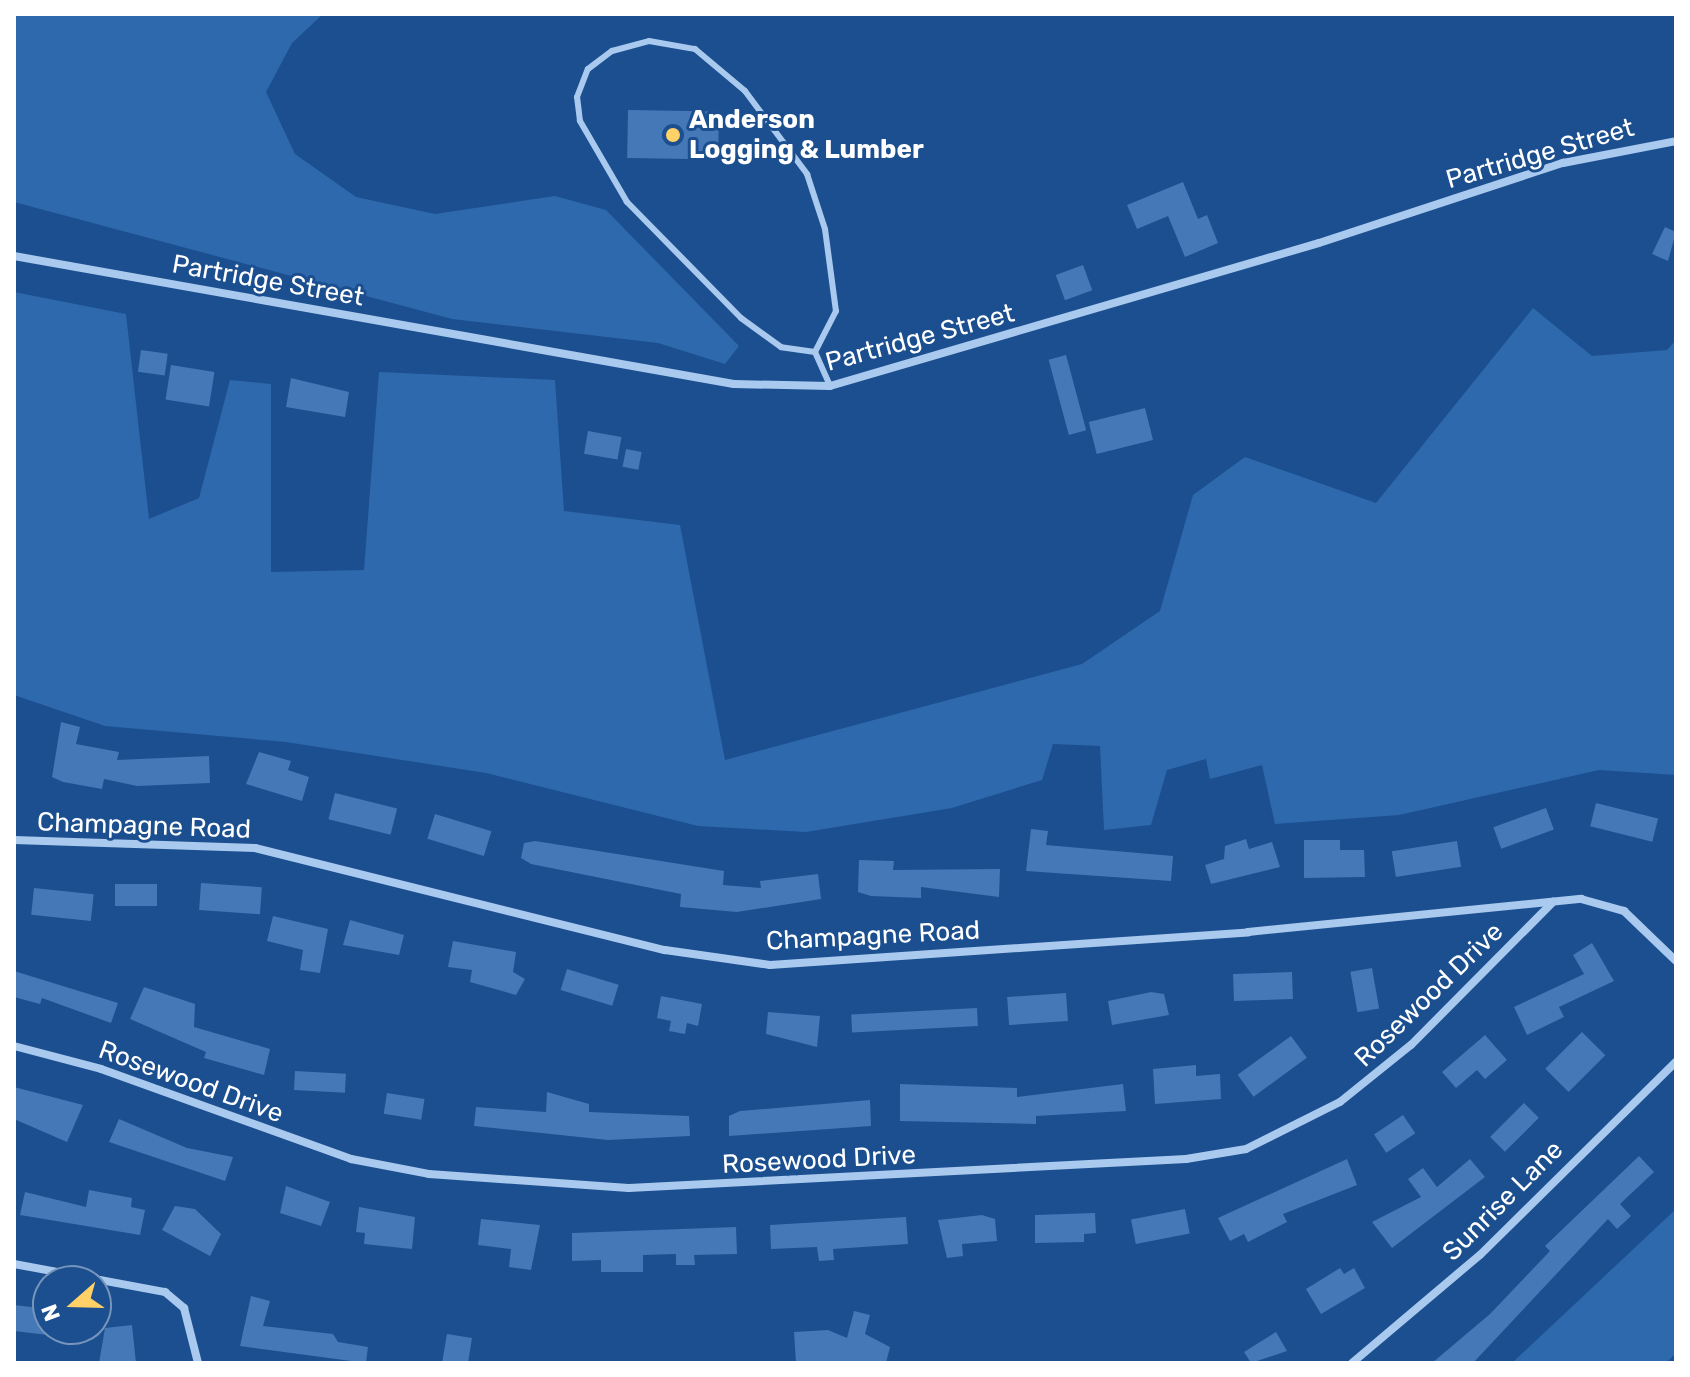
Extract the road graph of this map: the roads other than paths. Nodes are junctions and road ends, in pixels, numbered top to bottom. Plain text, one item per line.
1 (1676, 141) edge
2 (14, 256) edge
3 (815, 352) junction
4 (830, 386) junction
5 (14, 840) edge
6 (1553, 901) junction
7 (1676, 961) edge
8 (14, 1046) edge
9 (1676, 1062) edge
10 (14, 1264) edge
11 (198, 1363) edge
12 (1352, 1363) edge

1 - 4 street, Partridge Street
2 - 4 street, Partridge Street
3 - 3 lane
3 - 4 lane
5 - 6 street, Champagne Road
6 - 7 street, Champagne Road
6 - 8 street, Rosewood Drive
9 - 12 street, Sunrise Lane
10 - 11 street

